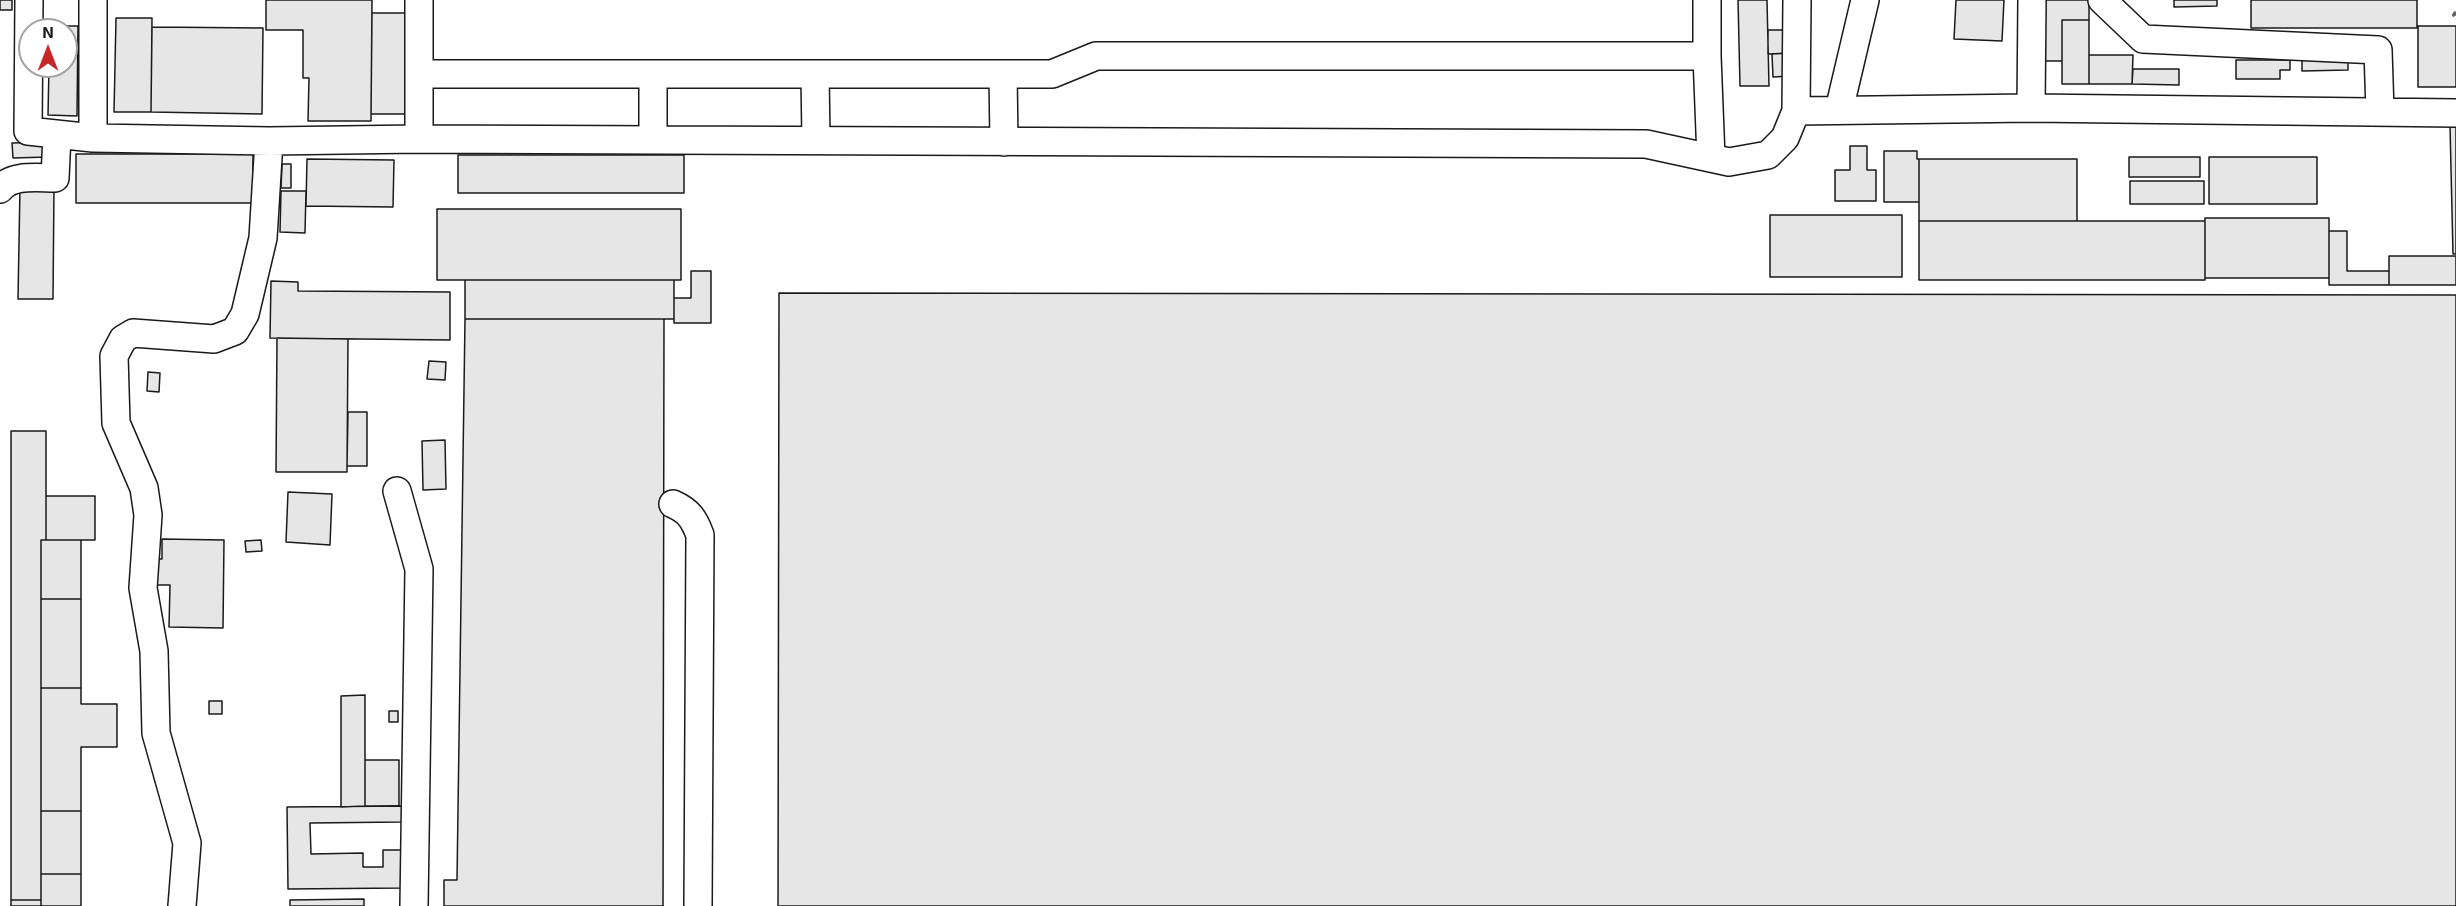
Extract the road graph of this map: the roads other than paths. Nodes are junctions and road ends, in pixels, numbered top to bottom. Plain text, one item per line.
1 (29, 0) edge
2 (93, 0) edge
3 (419, 0) edge
4 (1707, 0) edge
5 (1797, 0) edge
6 (1865, 0) edge
7 (2032, 0) edge
8 (2102, 0) edge
9 (1707, 56) junction
10 (419, 74) junction
11 (652, 74) junction
12 (815, 74) junction
13 (1003, 74) junction
14 (2031, 108) junction
15 (1839, 110) junction
16 (1796, 111) junction
17 (2380, 112) junction
18 (2456, 113) edge
19 (57, 135) junction
20 (93, 138) junction
21 (419, 139) junction
22 (654, 140) junction
23 (816, 140) junction
24 (269, 141) junction
25 (1004, 142) junction
26 (1710, 158) junction
27 (0, 189) edge
28 (397, 491) dead end
29 (673, 504) dead end
30 (182, 906) edge
31 (414, 906) edge
32 (698, 906) edge

1 - 19 lane
2 - 20 lane
3 - 10 lane
4 - 9 lane
5 - 16 lane
6 - 15 lane
7 - 14 lane
8 - 17 lane
9 - 13 lane
9 - 26 lane
10 - 11 lane
10 - 21 lane
11 - 12 lane
11 - 22 lane
12 - 13 lane
12 - 23 lane
13 - 25 lane
14 - 15 lane
14 - 17 lane
15 - 16 lane
16 - 26 lane
17 - 18 lane
19 - 20 lane
19 - 27 lane
20 - 24 lane
21 - 22 lane
21 - 24 lane
22 - 23 lane
23 - 25 lane
24 - 30 lane
25 - 26 lane
28 - 31 lane
29 - 32 lane

